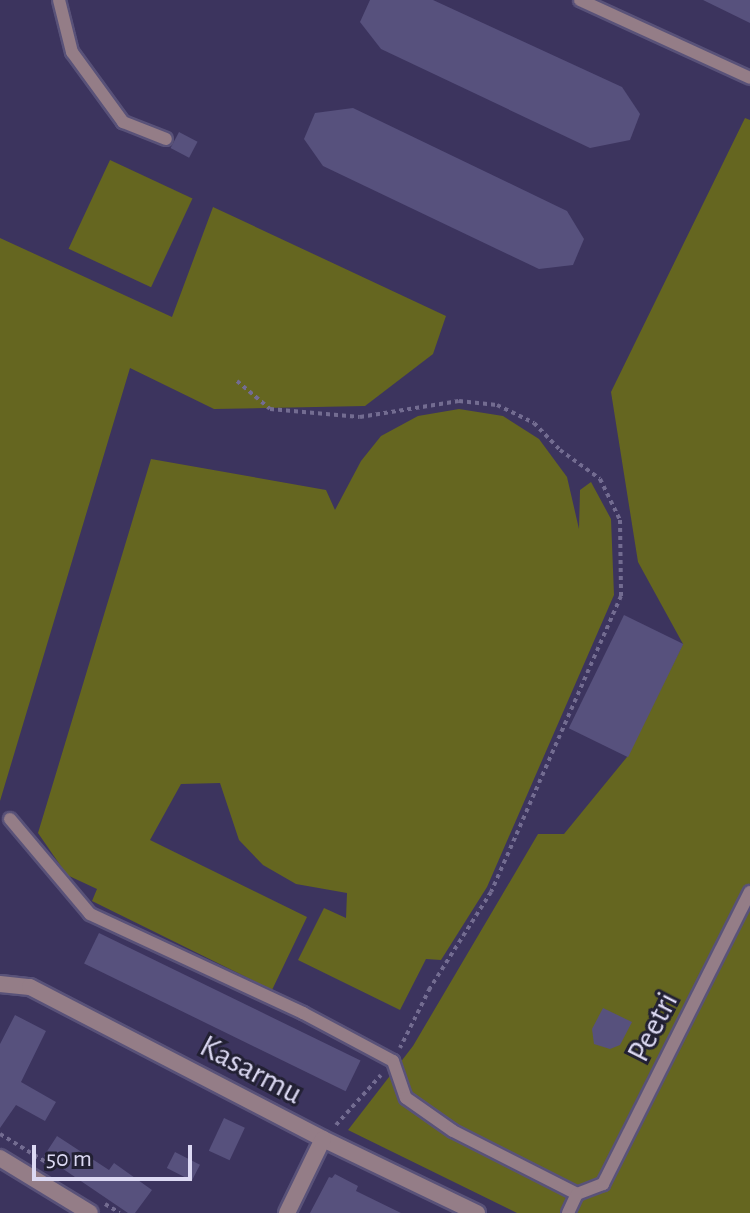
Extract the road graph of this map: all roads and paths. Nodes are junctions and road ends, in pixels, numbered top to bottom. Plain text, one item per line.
1 (59, 0) edge
2 (580, 0) edge
3 (750, 78) edge
4 (166, 139) dead end
5 (237, 381) dead end
6 (10, 819) dead end
7 (750, 892) edge
8 (0, 984) edge
9 (393, 1061) junction
10 (323, 1139) junction
11 (0, 1158) edge
12 (577, 1194) junction
13 (90, 1213) edge
14 (287, 1213) edge
15 (477, 1213) edge
16 (568, 1213) edge

1 - 4 lane
2 - 3 lane
5 - 9 path
6 - 9 lane
7 - 12 lane, Peetri
8 - 10 street, Kasarmu
9 - 10 path
9 - 12 lane
10 - 14 street
10 - 15 street, Kasarmu
11 - 13 street
12 - 16 lane

